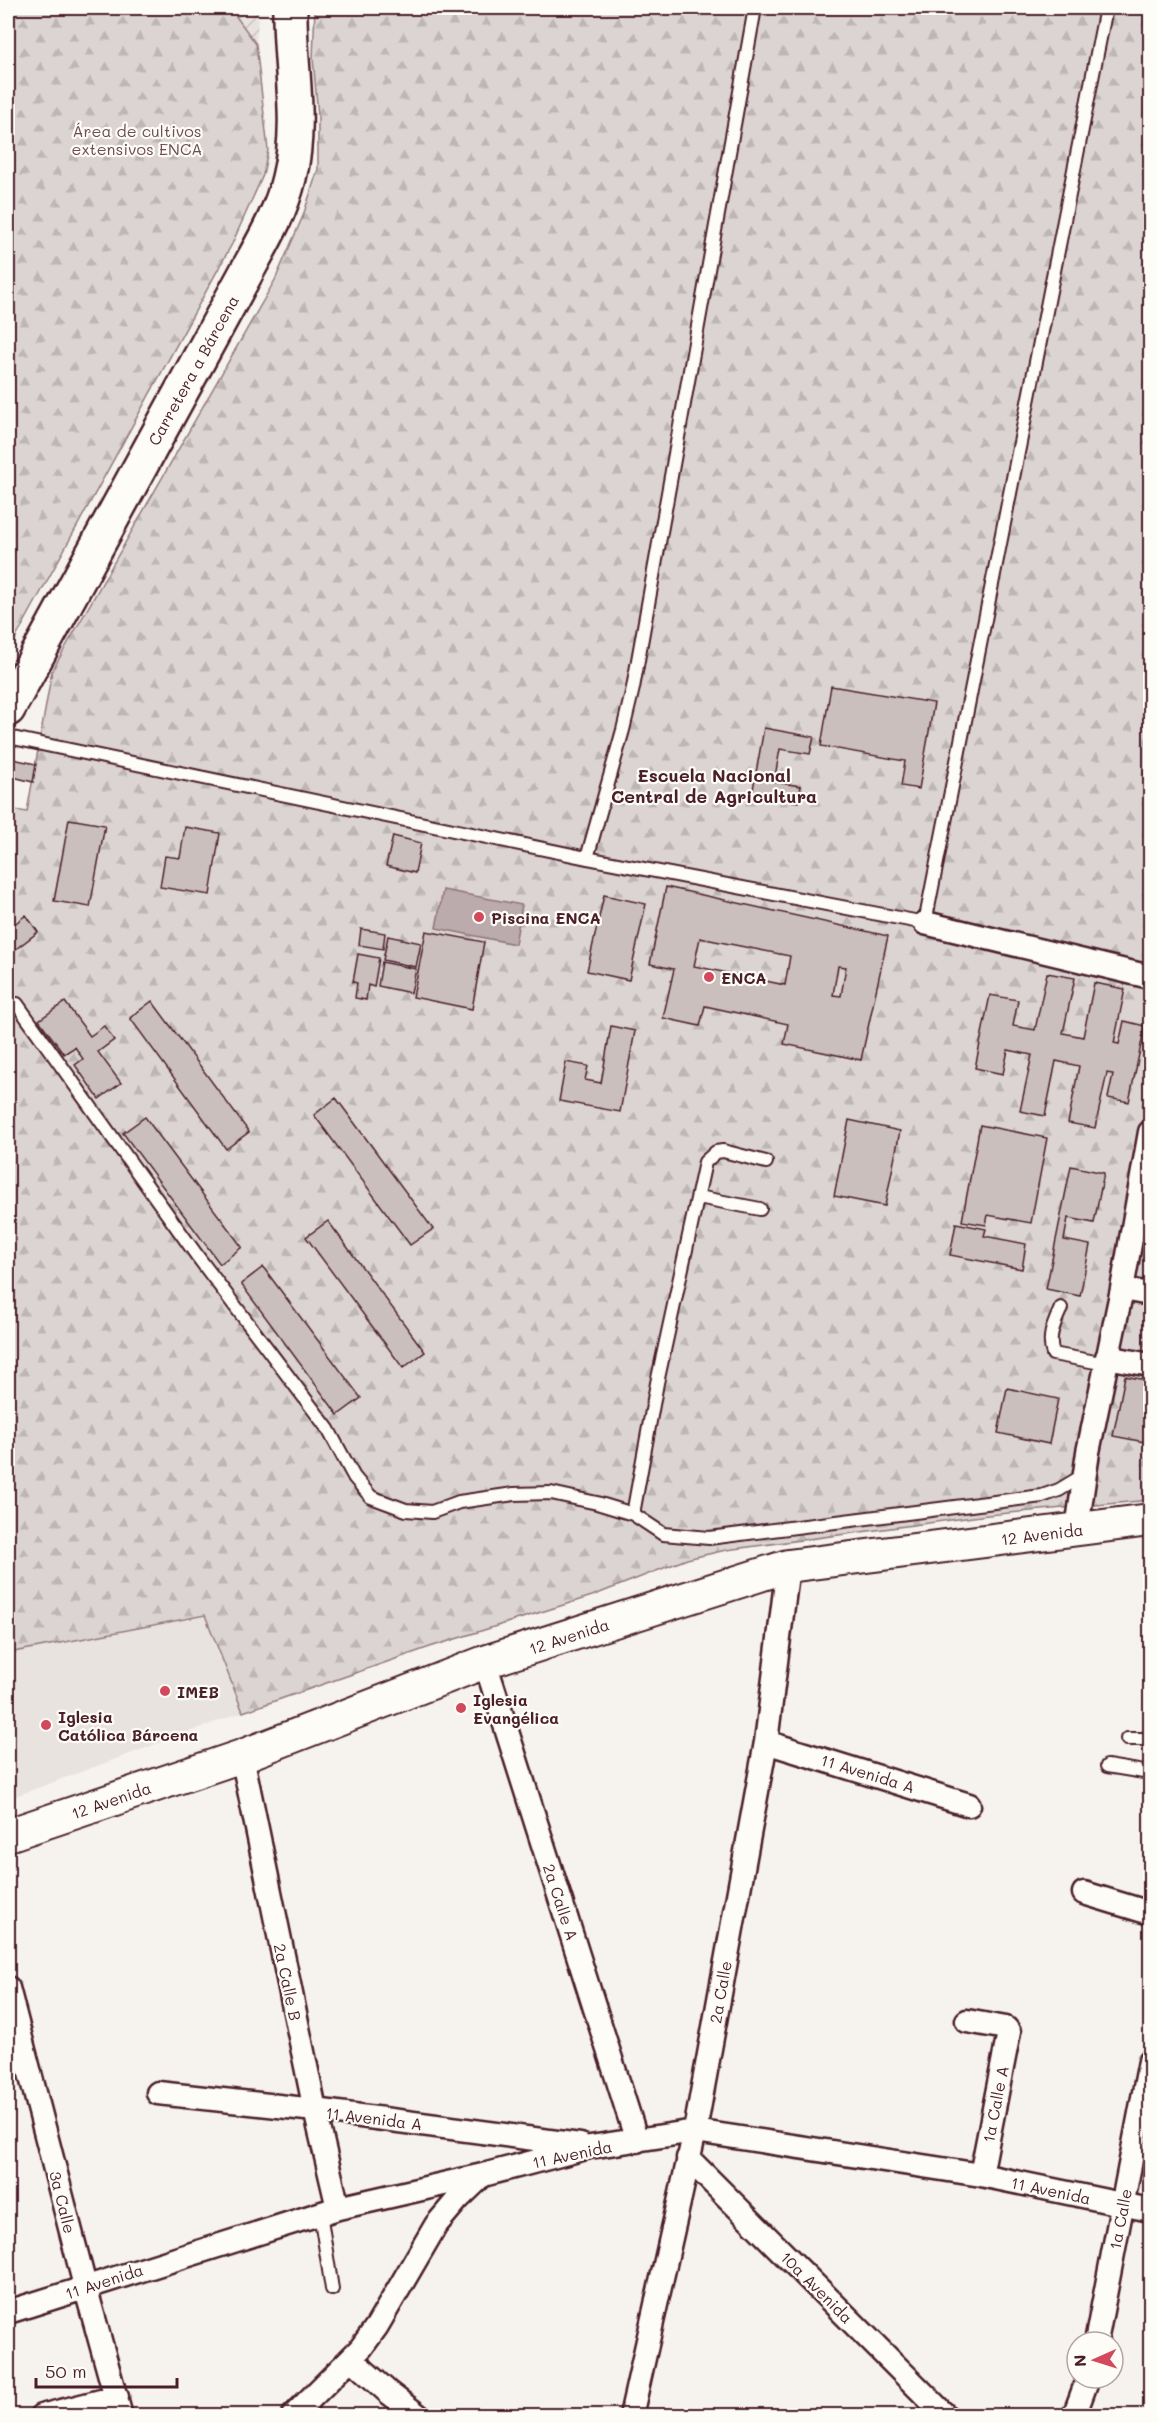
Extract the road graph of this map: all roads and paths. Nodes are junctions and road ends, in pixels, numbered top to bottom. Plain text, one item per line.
1 (290, 8) edge
2 (755, 8) edge
3 (1106, 8) edge
4 (8, 709) edge
5 (8, 737) edge
6 (587, 858) junction
7 (925, 923) junction
8 (1150, 977) edge
9 (18, 1004) dead end
10 (1150, 1132) edge
11 (766, 1162) dead end
12 (698, 1197) junction
13 (760, 1209) dead end
14 (1122, 1289) junction
15 (1150, 1294) edge
16 (1061, 1308) dead end
17 (1107, 1360) junction
18 (1150, 1365) edge
19 (1084, 1475) junction
20 (633, 1514) junction
21 (1150, 1520) edge
22 (1077, 1529) junction
23 (788, 1566) junction
24 (485, 1662) junction
25 (1127, 1738) dead end
26 (1150, 1739) edge
27 (766, 1742) junction
28 (242, 1756) junction
29 (1107, 1766) dead end
30 (1150, 1773) edge
31 (969, 1805) dead end
32 (8, 1835) edge
33 (1084, 1893) dead end
34 (1150, 1913) edge
35 (8, 1988) edge
36 (967, 2021) dead end
37 (15, 2048) edge
38 (1150, 2061) edge
39 (158, 2093) dead end
40 (315, 2110) junction
41 (695, 2131) junction
42 (637, 2141) junction
43 (590, 2146) junction
44 (688, 2158) junction
45 (483, 2175) junction
46 (981, 2175) junction
47 (1122, 2204) junction
48 (329, 2210) junction
49 (1150, 2210) edge
50 (85, 2286) junction
51 (332, 2289) dead end
52 (8, 2312) edge
53 (1098, 2330) edge
54 (351, 2359) junction
55 (1083, 2390) edge
56 (119, 2406) edge
57 (941, 2413) edge
58 (41, 2415) edge
59 (294, 2415) edge
60 (419, 2415) edge
61 (631, 2415) edge
62 (1074, 2415) edge

1 - 4 main road, Carretera a Bárcena
2 - 6 lane
3 - 7 lane
5 - 6 lane
6 - 7 lane
7 - 8 street
9 - 20 lane
10 - 14 street
11 - 12 lane
12 - 13 lane
12 - 20 lane
14 - 15 street
14 - 17 street
16 - 17 lane
17 - 18 street
17 - 19 street
19 - 20 lane
19 - 22 street
21 - 22 main road, 12 Avenida
22 - 23 main road, 12 Avenida
23 - 24 main road, 12 Avenida
23 - 27 street, 2a Calle
24 - 28 main road, 12 Avenida
24 - 42 street, 2a Calle A
25 - 26 lane
27 - 31 street, 11 Avenida A
27 - 41 street, 2a Calle
28 - 32 main road, 12 Avenida
28 - 40 street, 2a Calle B
29 - 30 lane
33 - 34 street
35 - 37 street, 3a Calle
36 - 46 street, 1a Calle A
37 - 50 street, 3a Calle
38 - 47 street, 1a Calle
39 - 40 street, 11 Avenida A
40 - 43 street, 11 Avenida A
40 - 48 street, 2a Calle B
41 - 42 street, 11 Avenida
41 - 44 street, 2a Calle
41 - 46 street, 11 Avenida
42 - 43 street, 11 Avenida
43 - 45 street, 11 Avenida
44 - 57 street, 10a Avenida
44 - 61 street, 2a Calle
45 - 48 street, 11 Avenida
45 - 54 street
46 - 47 street, 11 Avenida
47 - 49 street, 11 Avenida
47 - 53 street, 1a Calle
48 - 50 street, 11 Avenida
48 - 51 lane, 2a Calle B
50 - 52 street, 11 Avenida
50 - 56 street, 3a Calle
54 - 59 street
54 - 60 street
55 - 62 street
56 - 58 street

